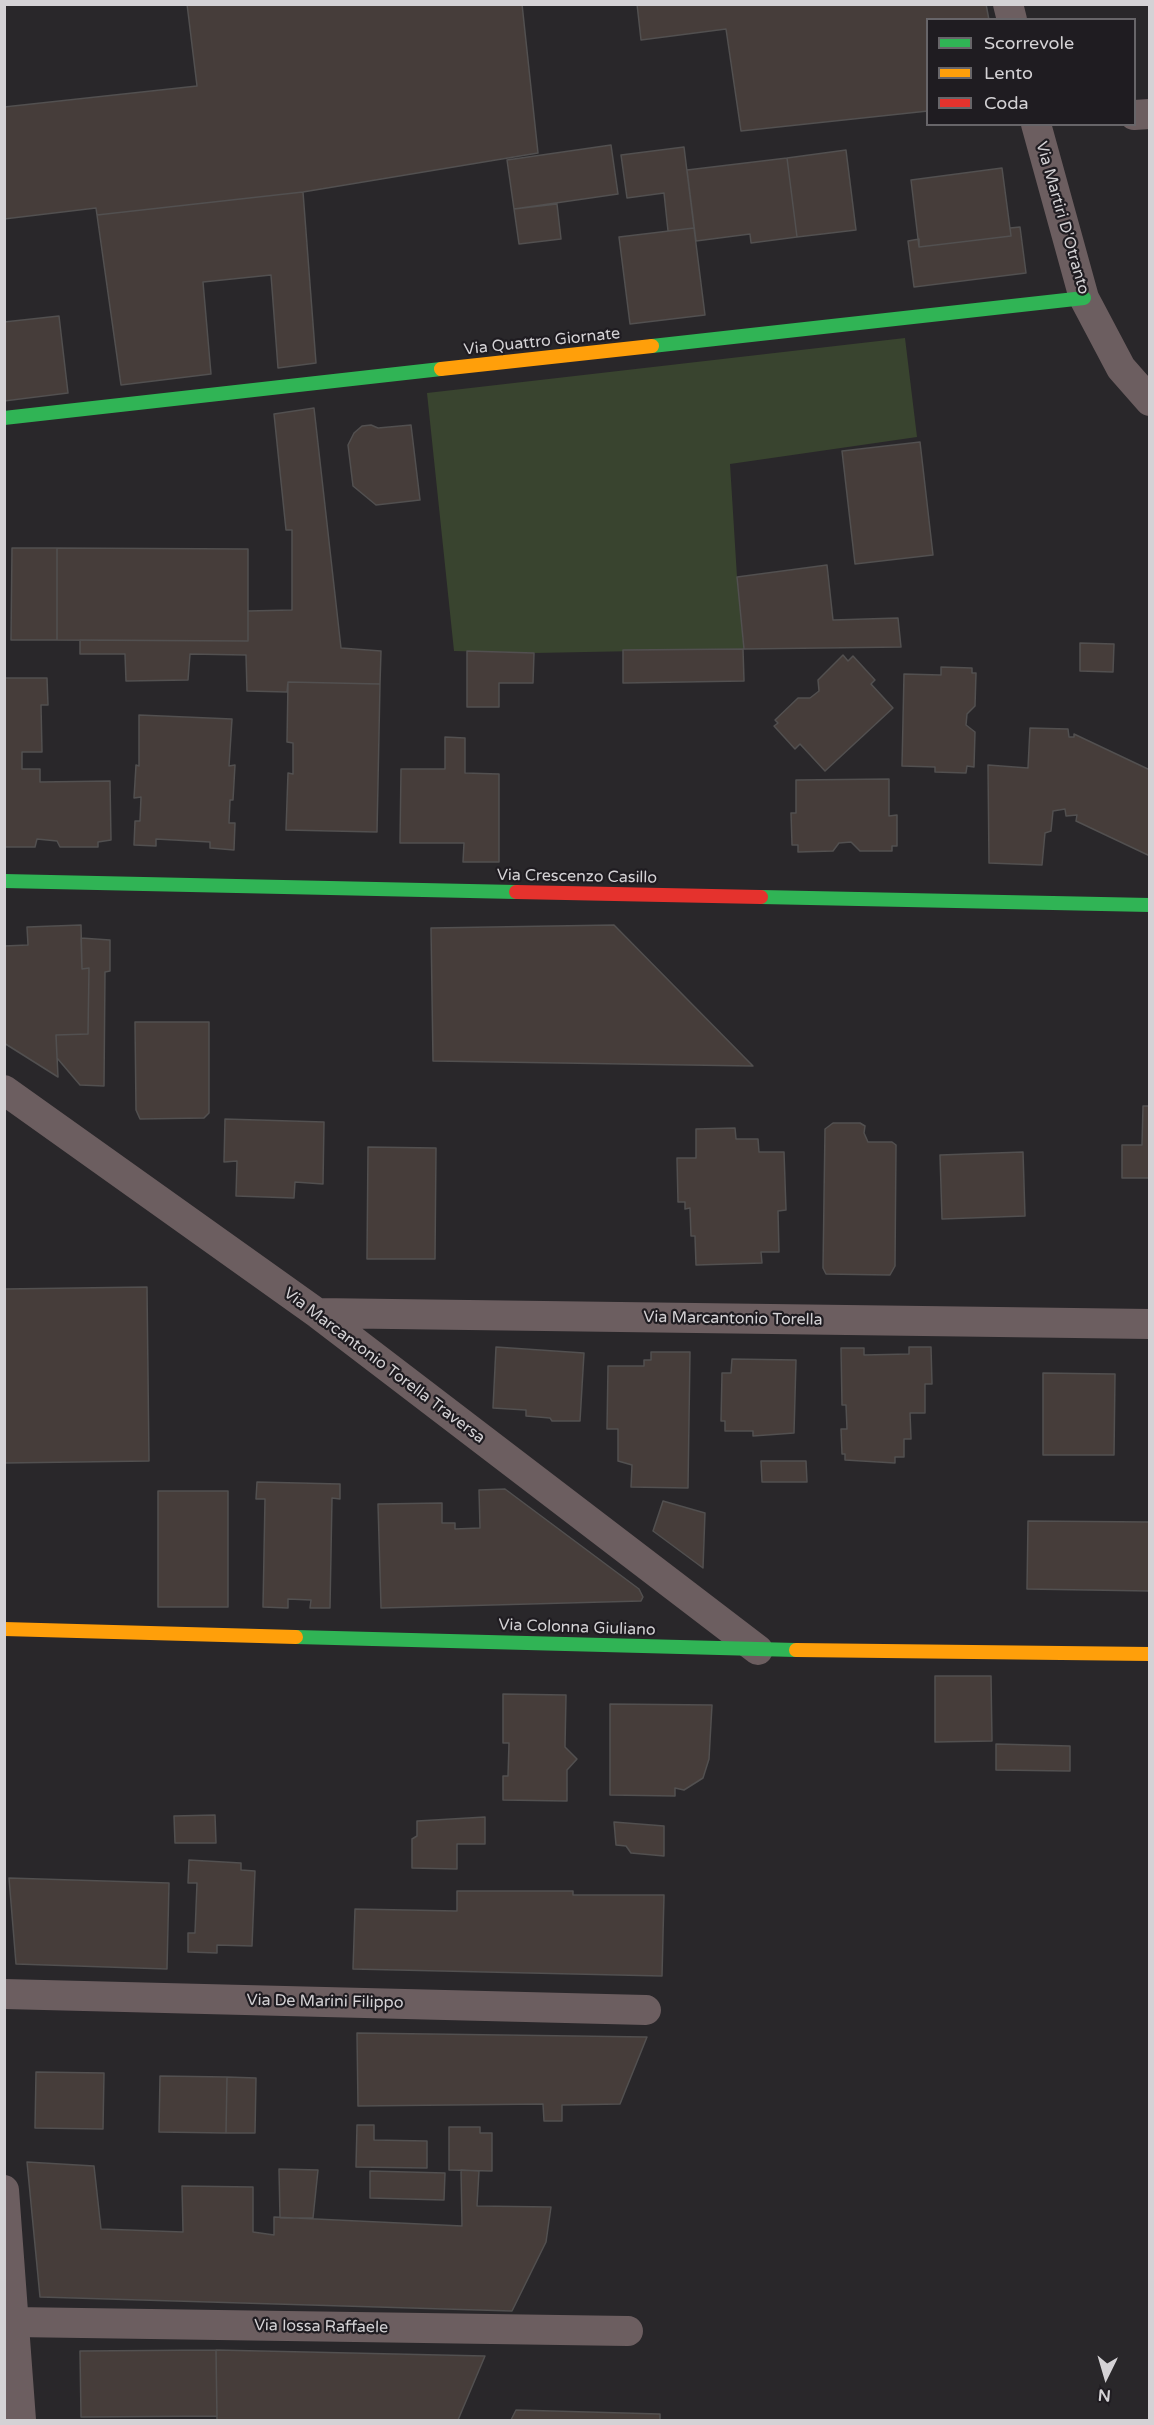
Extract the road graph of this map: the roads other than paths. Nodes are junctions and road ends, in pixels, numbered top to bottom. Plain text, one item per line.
1 (1037, 126) edge
2 (1084, 298) junction
3 (1136, 368) edge
4 (1149, 401) edge
5 (4, 418) edge
6 (4, 881) edge
7 (1149, 905) edge
8 (4, 1090) edge
9 (317, 1313) junction
10 (1149, 1324) edge
11 (4, 1629) edge
12 (758, 1650) junction
13 (1149, 1654) edge
14 (4, 1994) edge
15 (646, 2010) dead end
16 (4, 2190) edge
17 (14, 2322) junction
18 (628, 2331) dead end
19 (21, 2421) edge

1 - 2 street, Via Martiri D'Otranto
2 - 3 street, Via Martiri D'Otranto
2 - 5 street, Via Quattro Giornate
3 - 4 street, Via Martiri D'Otranto
6 - 7 street, Via Crescenzo Casillo
8 - 9 street, Via Marcantonio Torella Traversa
9 - 10 street, Via Marcantonio Torella
9 - 12 street, Via Marcantonio Torella Traversa
11 - 12 street, Via Colonna Giuliano
12 - 13 street, Via Colonna Giuliano
14 - 15 street, Via De Marini Filippo
16 - 17 street
17 - 18 street, Via Iossa Raffaele
17 - 19 street

